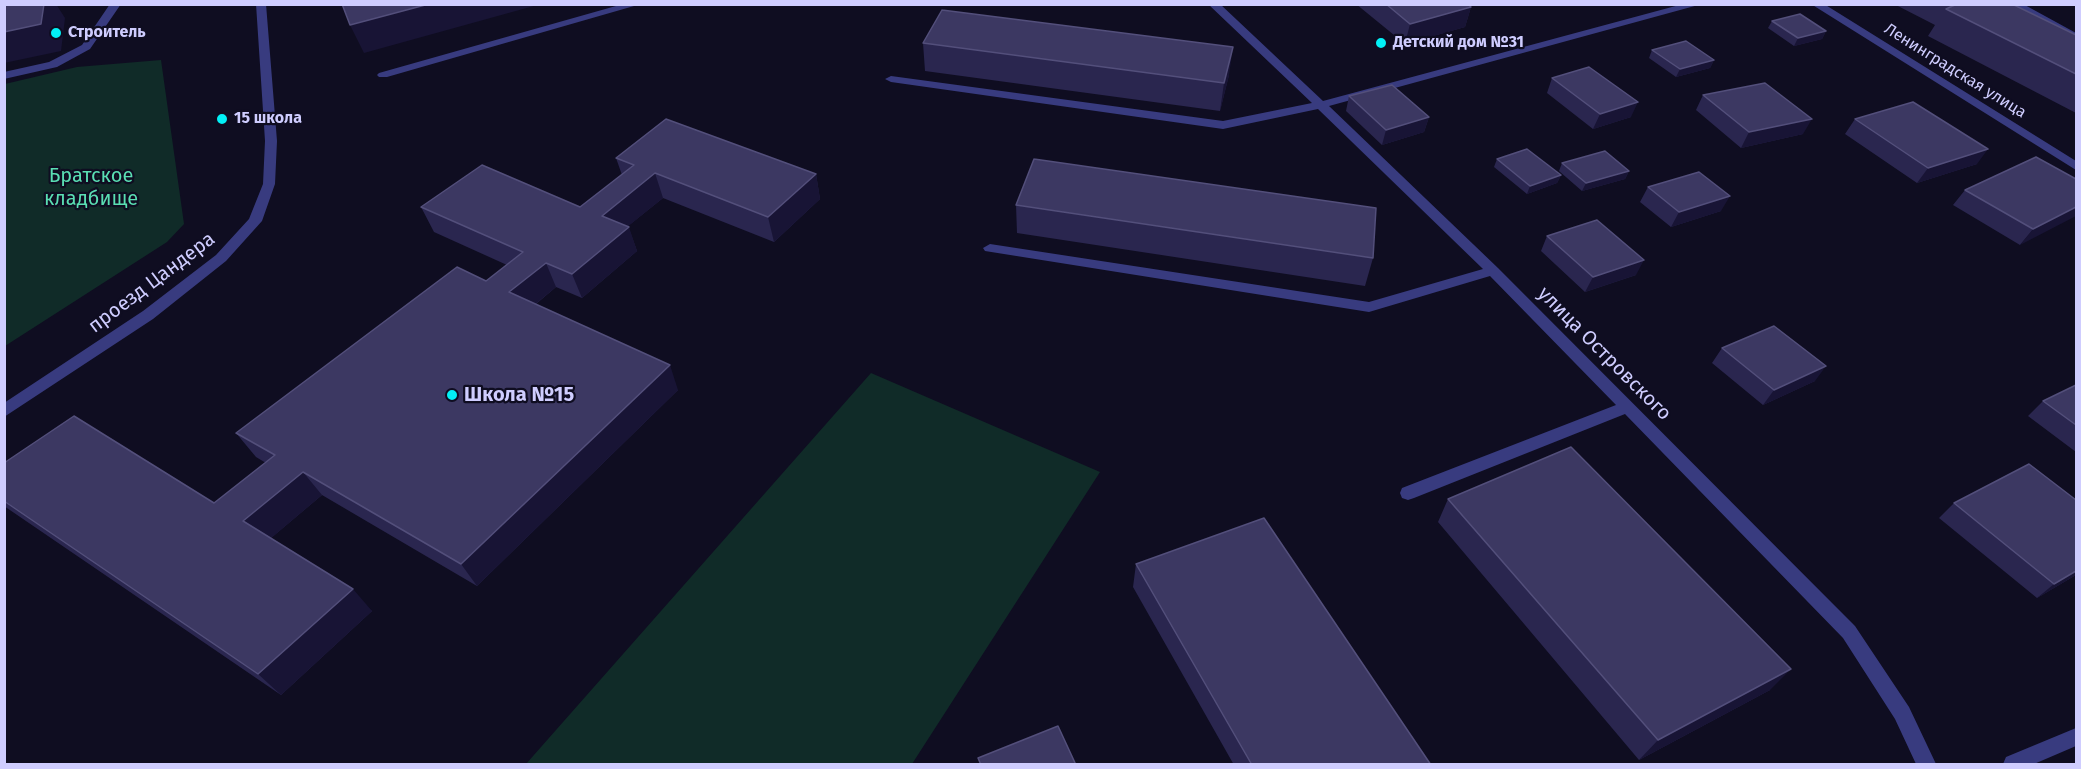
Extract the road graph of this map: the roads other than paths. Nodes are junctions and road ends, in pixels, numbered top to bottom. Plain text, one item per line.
1 (116, 4) edge
2 (261, 4) edge
3 (636, 4) edge
4 (1213, 4) edge
5 (1697, 4) edge
6 (1816, 4) edge
7 (2014, 4) edge
8 (2076, 37) edge
9 (383, 75) dead end
10 (4, 76) edge
11 (891, 80) dead end
12 (1321, 105) junction
13 (2076, 166) edge
14 (990, 248) dead end
15 (1493, 272) junction
16 (1626, 406) junction
17 (4, 411) edge
18 (1408, 493) dead end
19 (2076, 736) edge
20 (1926, 765) edge
21 (2013, 765) edge

1 - 10 street
2 - 17 street, проезд Цандера
3 - 9 street
4 - 12 street, улица Островского
5 - 12 street
6 - 13 street, Ленинградская улица
7 - 8 street
11 - 12 street
12 - 15 street, улица Островского
14 - 15 street
15 - 16 street, улица Островского
16 - 18 street
16 - 20 street, улица Островского
19 - 21 street

